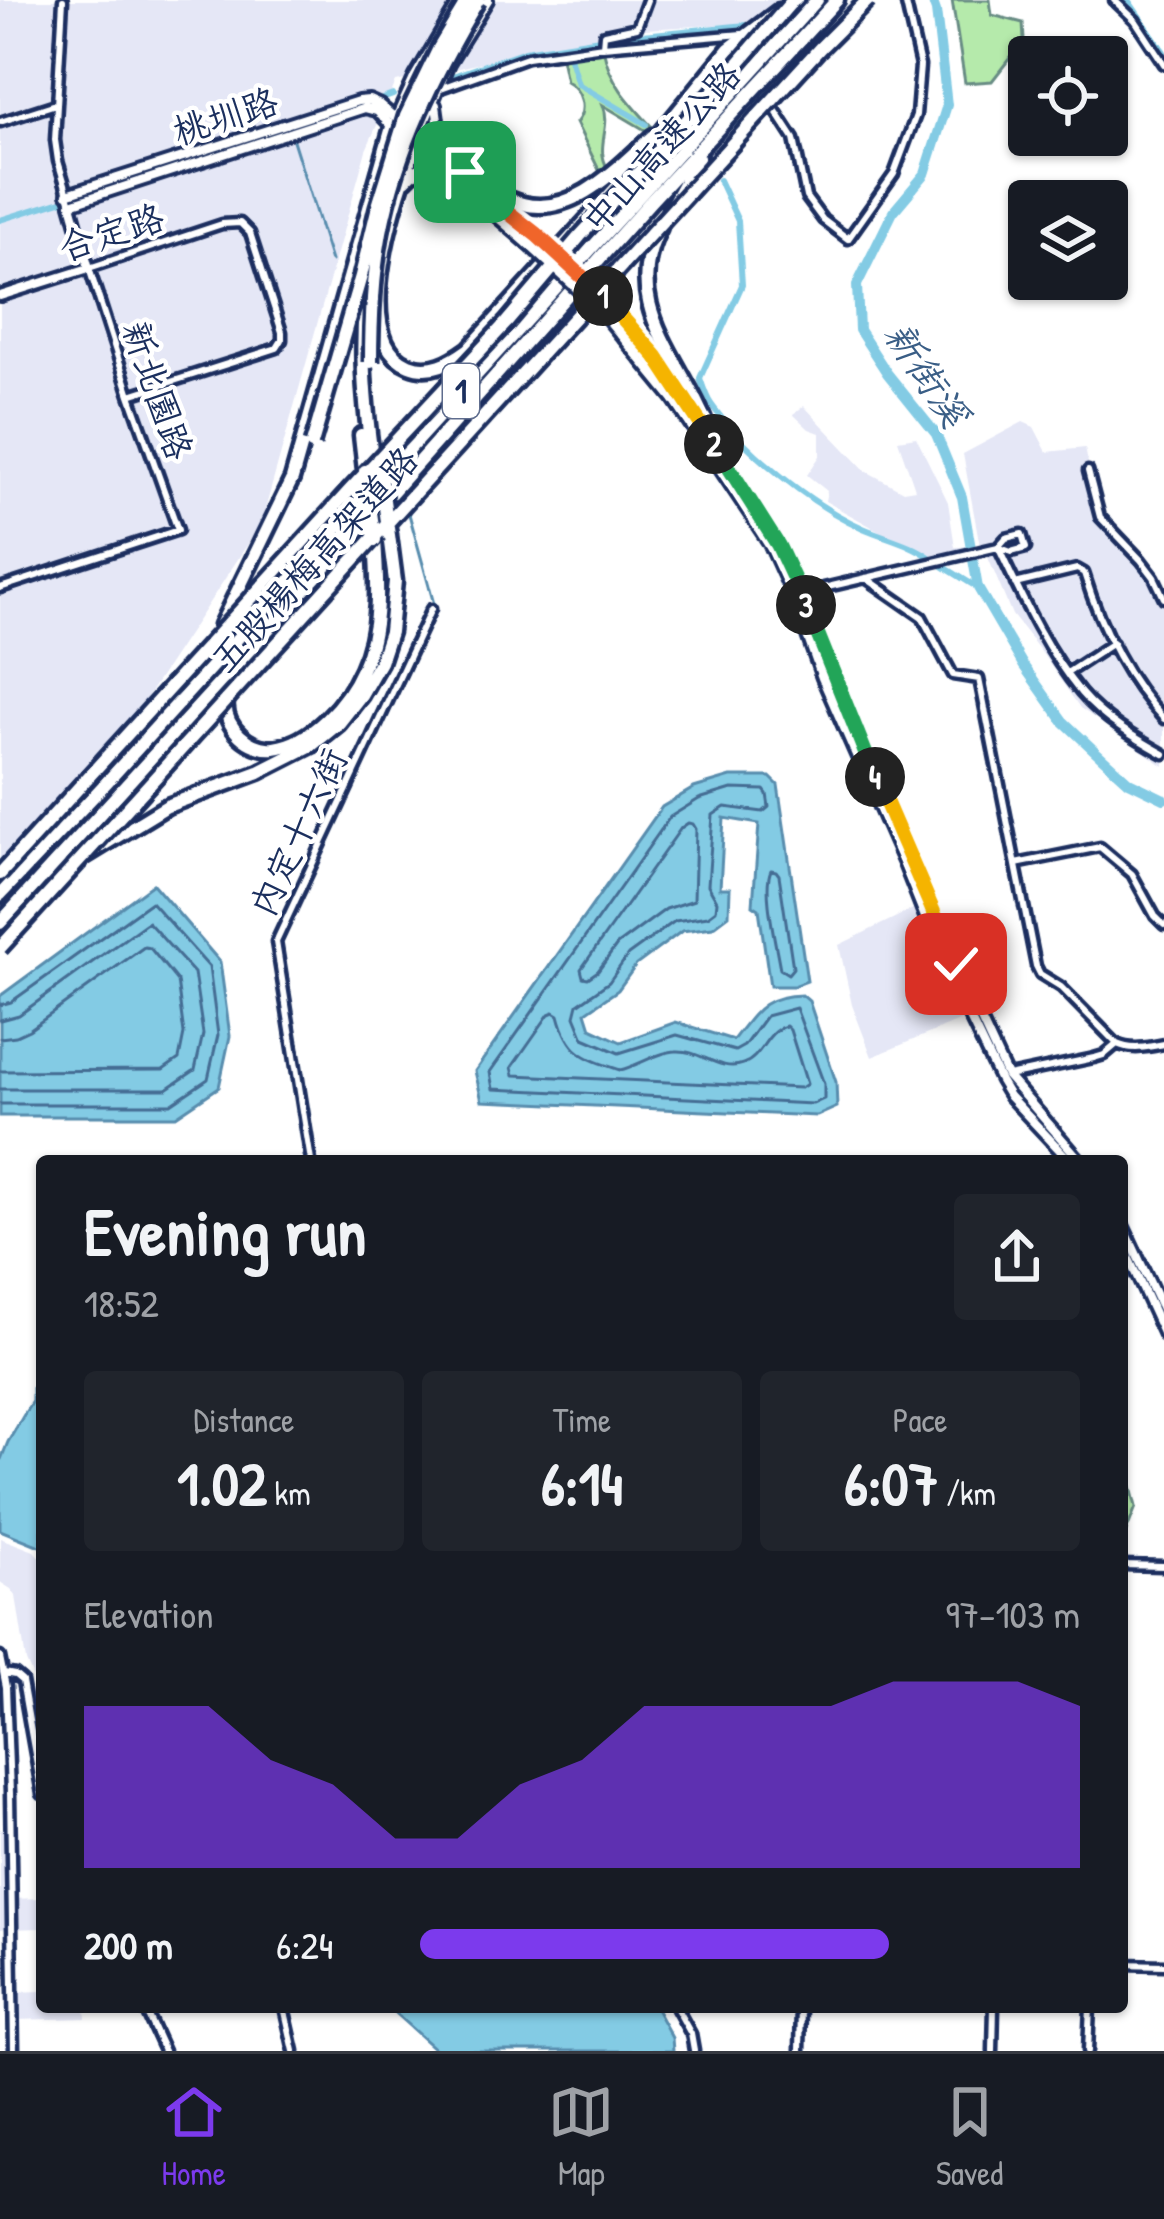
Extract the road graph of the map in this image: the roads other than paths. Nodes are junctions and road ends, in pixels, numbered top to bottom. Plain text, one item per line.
1 (63, 0) edge
2 (464, 0) edge
3 (478, 0) edge
4 (488, 0) edge
5 (647, 0) edge
6 (793, 0) edge
7 (817, 0) edge
8 (837, 0) edge
9 (868, 0) edge
10 (905, 0) edge
11 (1114, 0) edge
12 (742, 34) dead end
13 (603, 46) junction
14 (1164, 64) edge
15 (439, 88) junction
16 (436, 99) junction
17 (770, 102) dead end
18 (56, 104) junction
19 (676, 115) junction
20 (0, 122) edge
21 (399, 127) junction
22 (708, 139) junction
23 (417, 141) junction
24 (465, 172) junction
25 (450, 177) junction
26 (476, 187) junction
27 (397, 198) junction
28 (69, 199) junction
29 (362, 236) junction
30 (386, 243) junction
31 (89, 268) junction
32 (0, 296) edge
33 (364, 306) junction
34 (130, 395) junction
35 (710, 437) junction
36 (372, 462) junction
37 (1088, 471) dead end
38 (382, 536) junction
39 (866, 578) junction
40 (1015, 584) junction
41 (0, 588) edge
42 (798, 594) junction
43 (1164, 598) edge
44 (294, 602) junction
45 (430, 609) dead end
46 (221, 625) junction
47 (1113, 643) junction
48 (1067, 673) junction
49 (1164, 719) edge
50 (1164, 754) edge
51 (106, 783) junction
52 (1016, 864) junction
53 (0, 874) edge
54 (28, 892) junction
55 (0, 895) edge
56 (0, 923) edge
57 (1164, 925) edge
58 (0, 947) edge
59 (1117, 1044) junction
60 (1164, 1044) edge
61 (1003, 1078) junction
62 (1036, 1116) junction
63 (310, 1155) edge
64 (1065, 1155) edge
65 (1076, 1155) edge
66 (1128, 1236) edge
67 (1128, 1254) edge
68 (1160, 1308) edge
69 (1164, 1335) edge
70 (1128, 1565) edge
71 (1164, 1565) edge
72 (0, 1657) edge
73 (4, 1672) junction
74 (36, 1751) edge
75 (1128, 1964) edge
76 (1164, 1965) edge
77 (147, 2013) edge
78 (285, 2013) edge
79 (679, 2013) edge
80 (801, 2013) edge
81 (994, 2013) edge
82 (1090, 2013) edge
83 (14, 2051) edge
84 (164, 2051) edge
85 (293, 2051) edge
86 (694, 2051) edge
87 (800, 2051) edge
88 (993, 2051) edge
89 (1088, 2051) edge

1 - 18 street
2 - 21 main road
2 - 46 highway, bridge
3 - 36 highway, bridge
4 - 15 main road
5 - 13 street
6 - 19 highway
6 - 53 highway, 五股楊梅高架道路 / 1, bridge
7 - 51 highway, 中山高速公路 / 1
8 - 22 highway, 中山高速公路 / 1
9 - 58 highway, 五股楊梅高架道路 / 1, bridge
10 - 17 street
11 - 14 street
12 - 13 street
13 - 15 street
15 - 16 main road
16 - 23 main road
16 - 24 main road
18 - 20 street
18 - 28 street
19 - 24 highway
19 - 30 highway
21 - 23 main road
21 - 28 main road, 桃圳路
21 - 29 highway
21 - 33 highway
22 - 35 highway
22 - 44 highway, 中山高速公路 / 1
23 - 25 main road
23 - 26 main road
23 - 27 highway
24 - 26 main road
25 - 27 highway
25 - 42 main road, bridge
26 - 35 main road, bridge
27 - 30 highway
28 - 31 main road
29 - 36 highway
29 - 46 highway
30 - 33 highway
31 - 32 main road, 合定路
31 - 34 street, 新北園路
31 - 34 street, 合定路
33 - 36 highway
34 - 41 street, 新北園路
35 - 42 main road
36 - 38 highway, bridge
37 - 43 street
38 - 44 highway
38 - 54 highway
39 - 40 street
39 - 42 street
39 - 52 street
40 - 47 street
40 - 48 street
42 - 61 main road
44 - 54 highway, 中山高速公路 / 1
45 - 63 street, 內定十六街
46 - 51 highway
47 - 48 street
47 - 49 street
48 - 50 street
51 - 55 highway, 中山高速公路 / 1
52 - 57 street
52 - 59 street
54 - 56 highway, 中山高速公路 / 1
59 - 60 street
59 - 61 street
61 - 62 main road
62 - 64 main road
62 - 65 main road
66 - 68 main road
67 - 68 main road
68 - 69 main road
70 - 71 street
72 - 73 street
73 - 74 street
73 - 83 street
75 - 76 street
77 - 84 street
78 - 85 street
79 - 86 street
80 - 87 street
81 - 88 street
82 - 89 street

